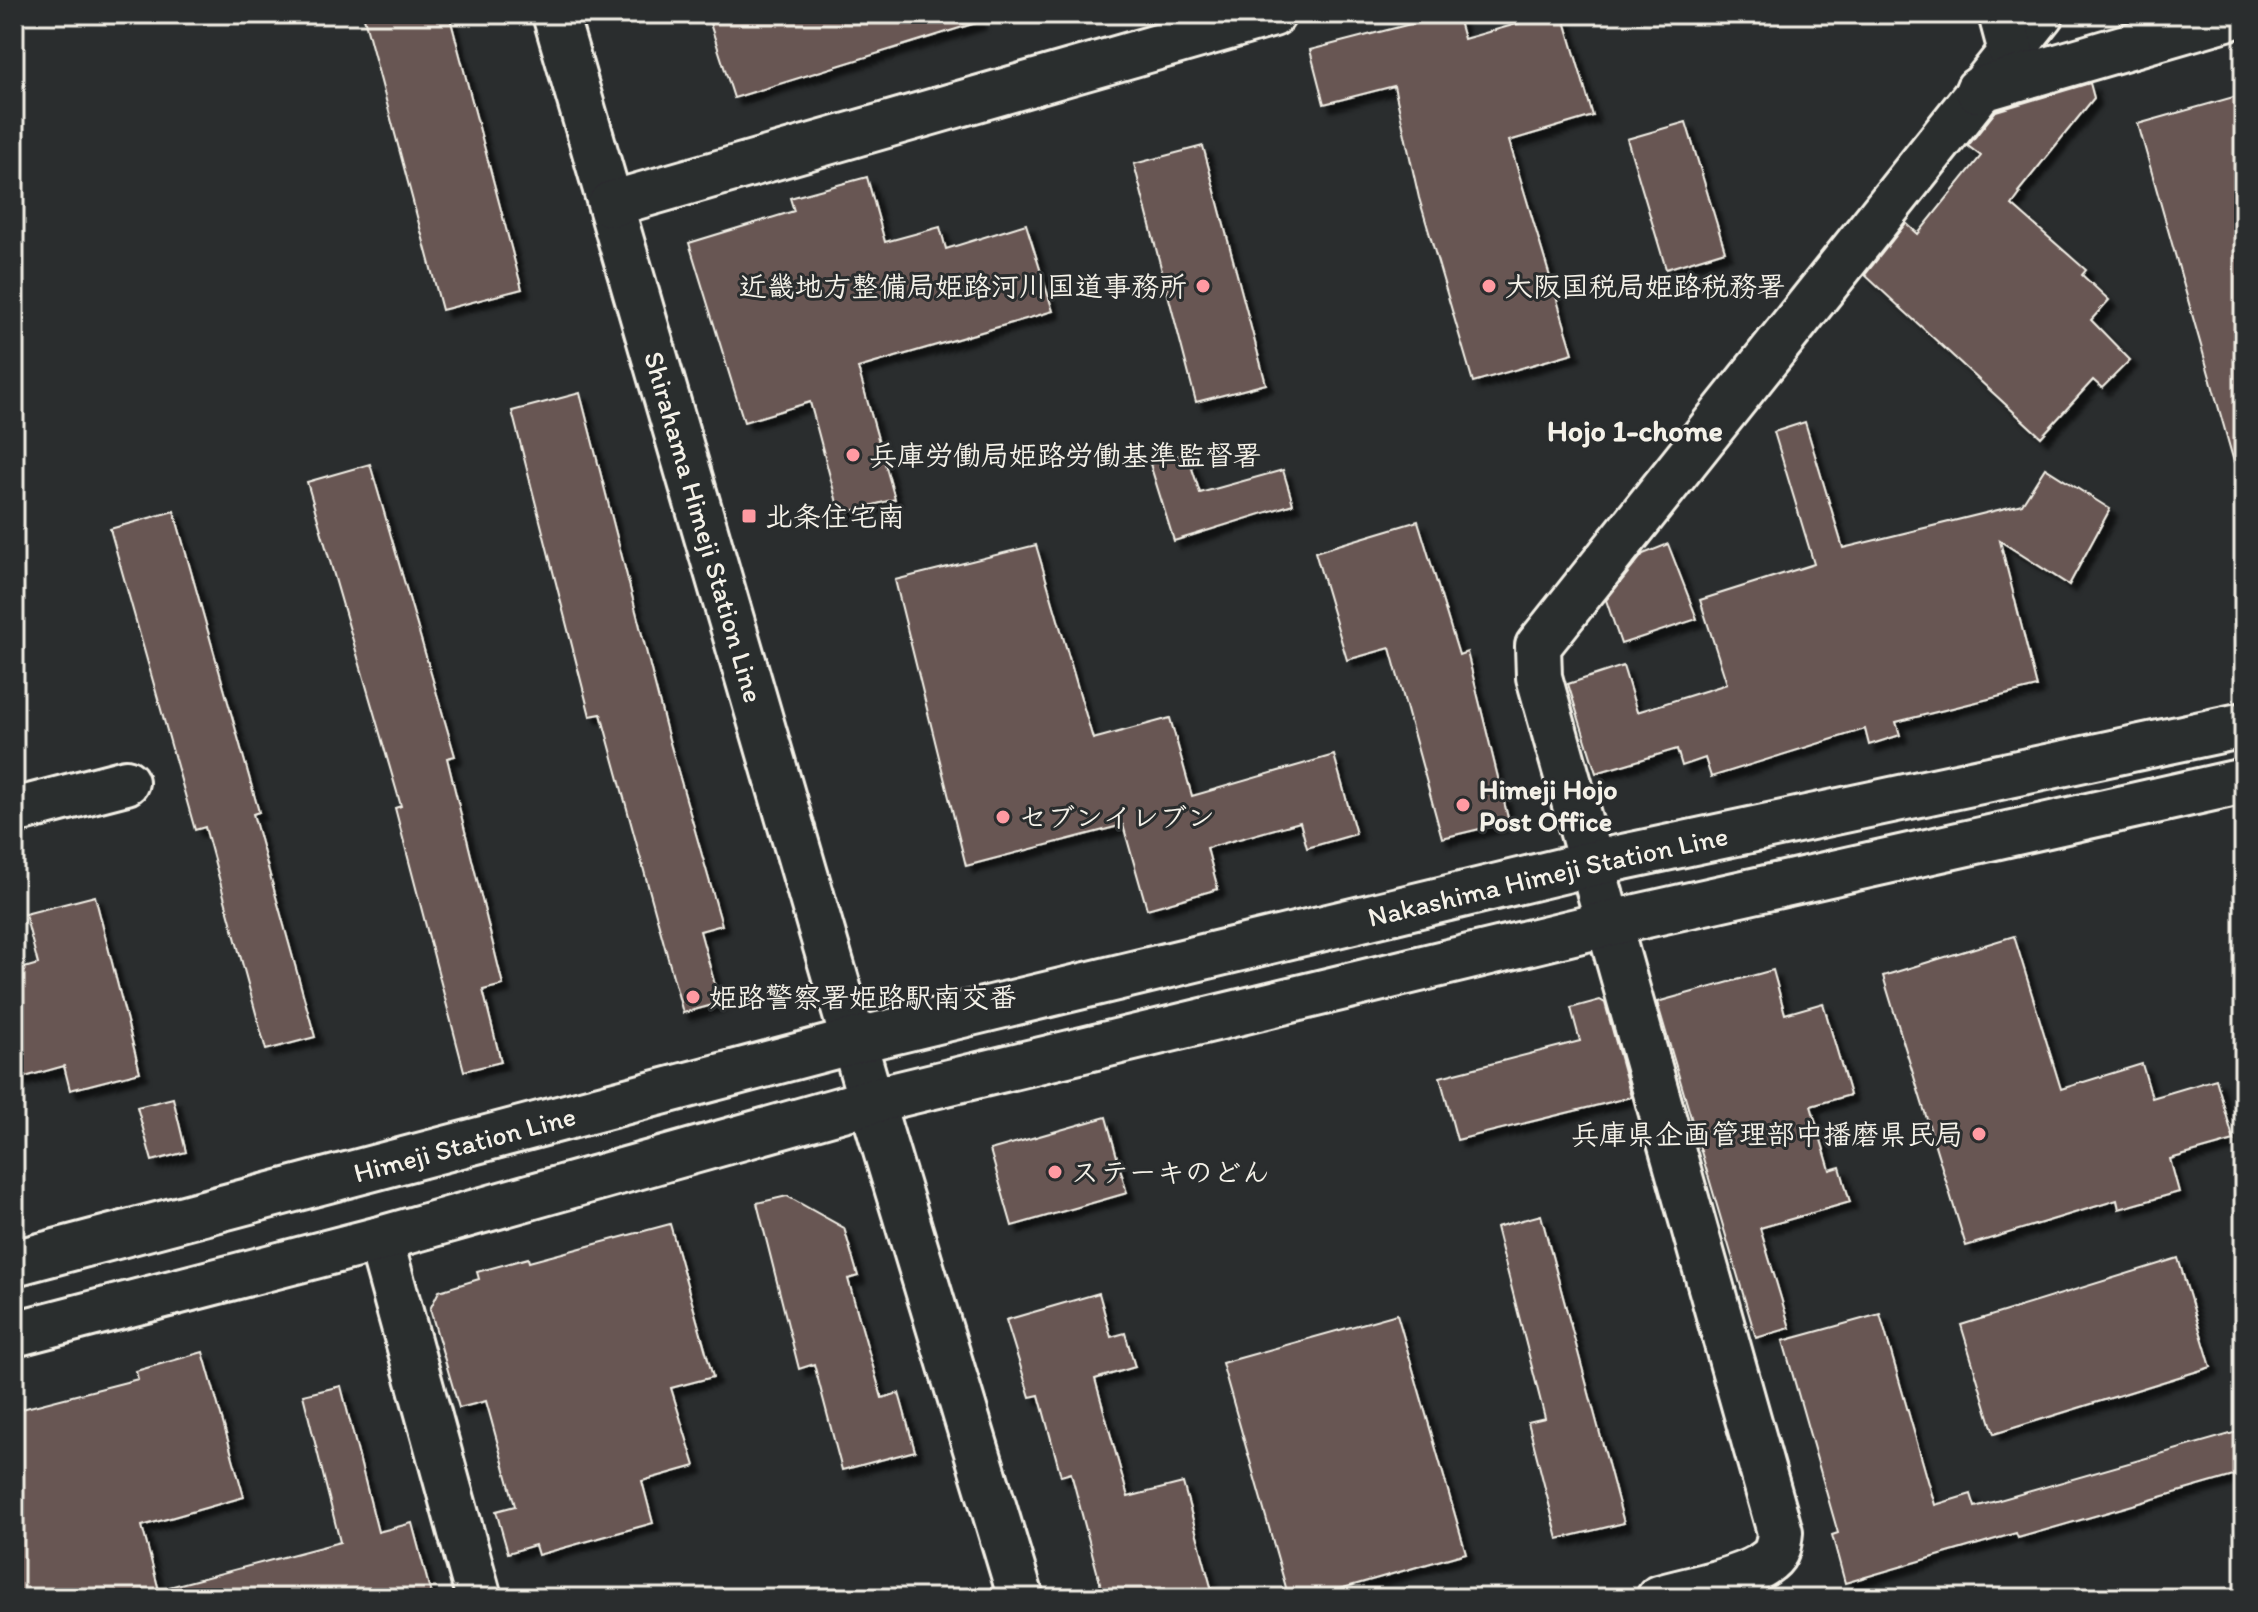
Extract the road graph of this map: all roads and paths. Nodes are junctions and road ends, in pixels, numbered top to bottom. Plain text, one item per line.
1 (555, 14) edge
2 (1273, 14) edge
3 (2041, 14) edge
4 (2240, 14) edge
5 (2006, 32) edge
6 (1978, 90) junction
7 (611, 204) junction
8 (2244, 725) edge
9 (2244, 781) edge
10 (126, 782) dead end
11 (14, 811) edge
12 (1590, 864) junction
13 (1606, 924) junction
14 (854, 1041) junction
15 (871, 1101) junction
16 (380, 1239) junction
17 (14, 1263) edge
18 (14, 1334) edge
19 (479, 1598) edge
20 (1021, 1598) edge
21 (1659, 1598) edge

1 - 7 main road, Shirahama Himeji Station Line
2 - 7 main road
3 - 5 main road
4 - 6 main road
5 - 6 main road
6 - 12 main road
7 - 14 main road, Shirahama Himeji Station Line
8 - 12 main road, Nakashima Himeji Station Line
9 - 13 main road, Nakashima Himeji Station Line
10 - 11 main road
12 - 13 main road
12 - 14 main road, Nakashima Himeji Station Line
13 - 15 main road, Nakashima Himeji Station Line
13 - 21 main road
14 - 15 main road
14 - 17 main road, Himeji Station Line
15 - 16 main road
15 - 20 main road
16 - 18 main road
16 - 19 main road

